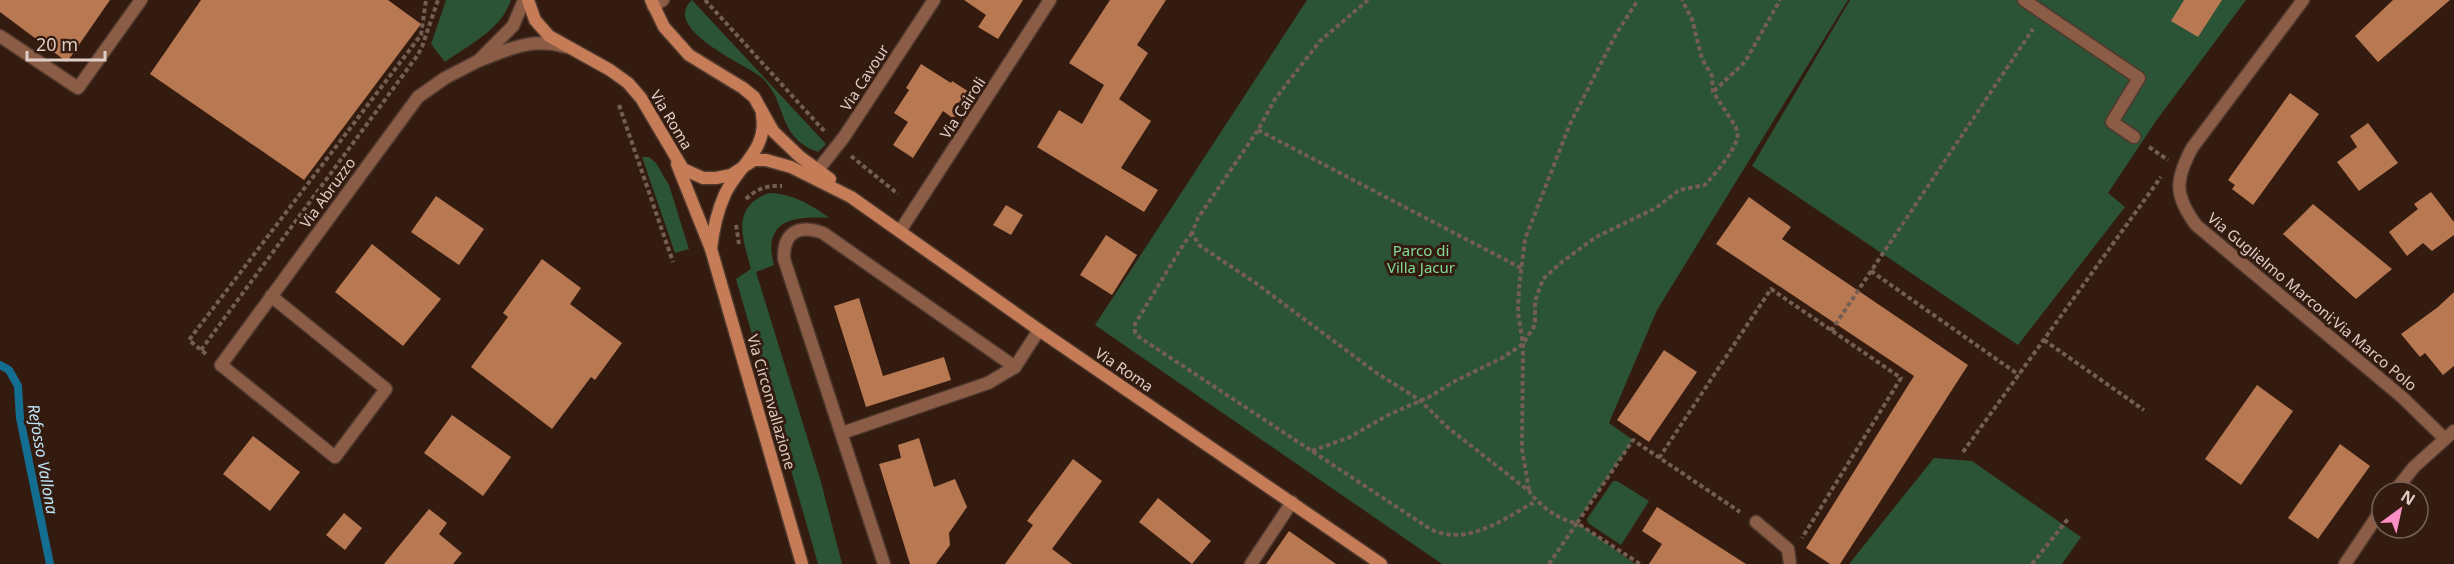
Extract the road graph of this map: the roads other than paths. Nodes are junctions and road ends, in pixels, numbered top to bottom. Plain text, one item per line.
1 (141, 0) edge
2 (526, 0) edge
3 (934, 0) edge
4 (1050, 0) edge
5 (2024, 0) edge
6 (2303, 0) edge
7 (656, 2) edge
8 (0, 36) edge
9 (579, 51) junction
10 (478, 61) junction
11 (760, 108) junction
12 (2134, 137) road end
13 (673, 154) junction
14 (746, 164) junction
15 (818, 170) junction
16 (851, 197) junction
17 (900, 231) junction
18 (711, 249) junction
19 (271, 296) junction
20 (1039, 330) junction
21 (1015, 367) junction
22 (842, 433) junction
23 (2450, 435) edge
24 (2404, 480) edge
25 (1292, 502) junction
26 (1756, 522) road end
27 (2370, 527) edge
28 (802, 564) edge
29 (884, 564) edge
30 (1251, 564) edge
31 (1381, 564) edge
32 (1790, 564) edge
33 (2345, 564) edge

1 - 8 street
2 - 9 main road, Via Roma
2 - 10 street, Via Abruzzo
3 - 15 street, Via Cavour
4 - 17 street, Via Cairoli
5 - 12 street
6 - 23 street, Via Guglielmo Marconi;Via Marco Polo
7 - 11 main road, Via Roma
9 - 10 street, Via Abruzzo
9 - 13 main road, Via Roma
10 - 19 street, Via Abruzzo
11 - 14 main road
11 - 15 main road, Via Roma
13 - 14 main road, Via Roma
13 - 18 main road, Via Circonvallazione
14 - 16 main road, Via Roma
14 - 18 main road, Via Circonvallazione
15 - 16 main road, Via Roma
16 - 17 main road, Via Roma
17 - 20 main road, Via Roma
18 - 28 main road, Via Circonvallazione
19 - 19 street, Via Abruzzo
20 - 21 street
20 - 25 main road, Via Roma
21 - 22 street
21 - 22 street
22 - 29 street
23 - 24 street, Via Guglielmo Marconi;Via Marco Polo
25 - 30 street
25 - 31 main road, Via Roma
26 - 32 street
27 - 33 street

